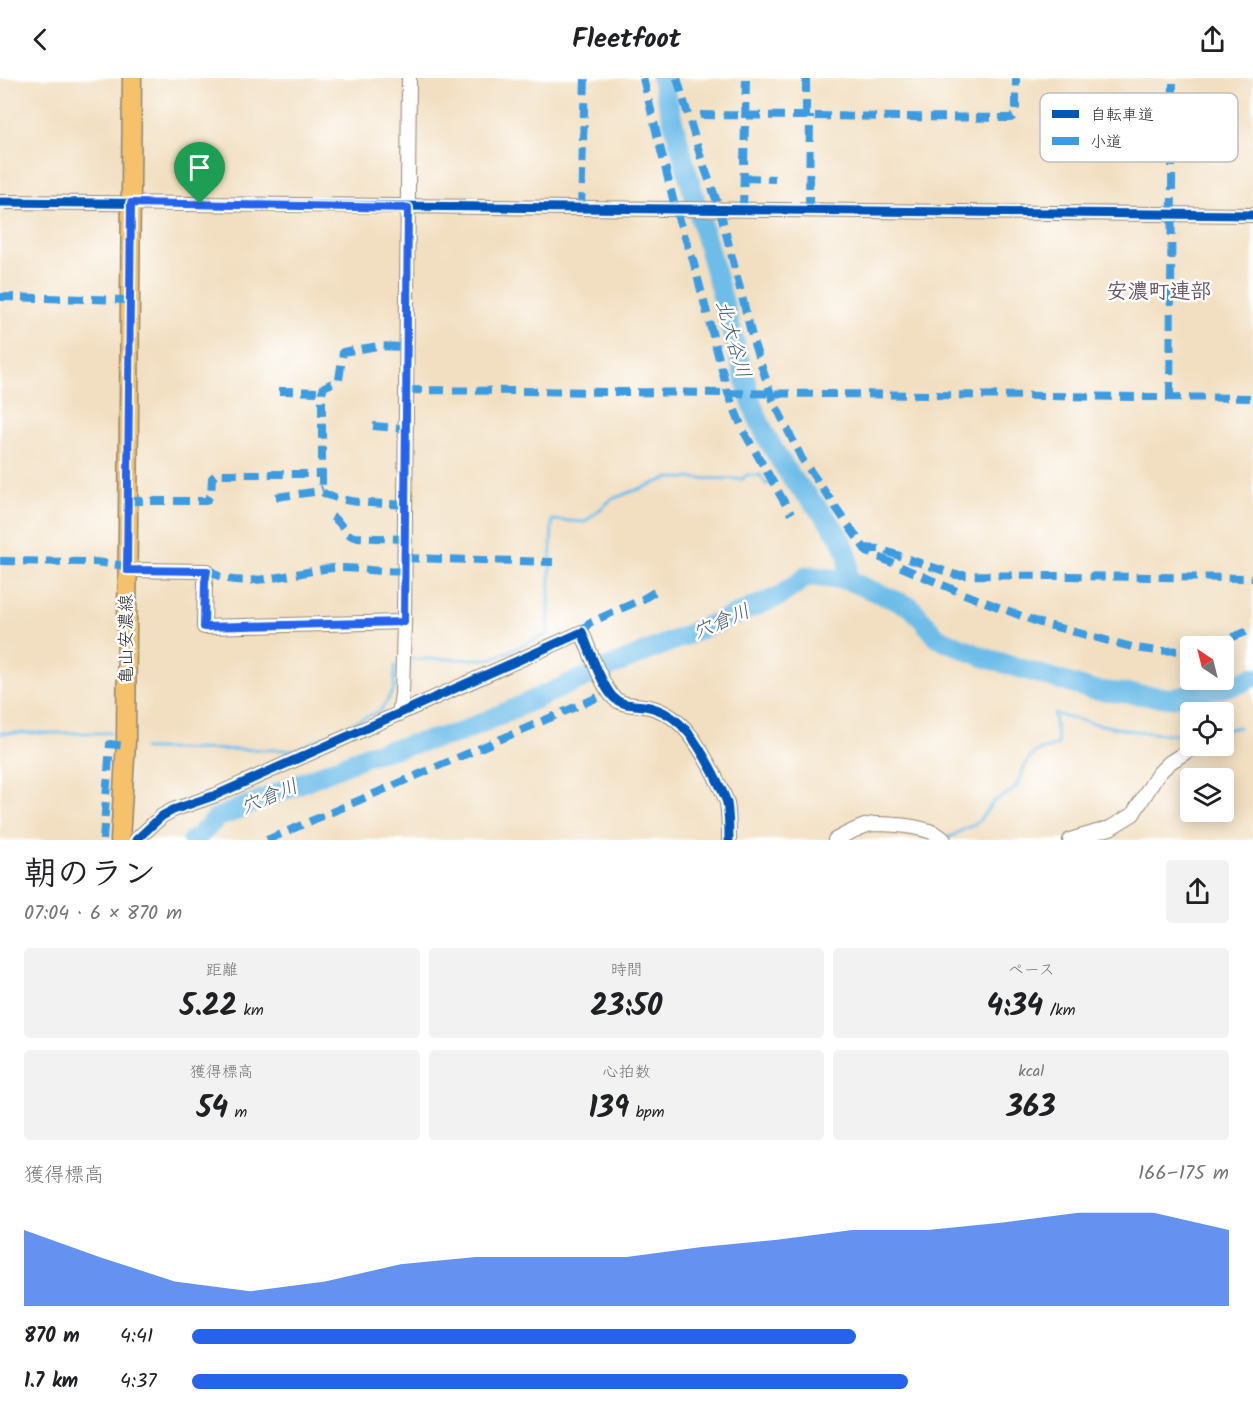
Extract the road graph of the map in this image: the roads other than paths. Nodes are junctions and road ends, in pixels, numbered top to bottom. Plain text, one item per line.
1 (132, 78) edge
2 (409, 78) edge
3 (0, 202) edge
4 (131, 203) junction
5 (408, 208) junction
6 (1253, 215) edge
7 (127, 570) junction
8 (404, 622) junction
9 (399, 714) junction
10 (1182, 756) edge
11 (1113, 834) edge
12 (120, 840) edge
13 (136, 840) edge
14 (729, 840) edge
15 (835, 840) edge
16 (944, 840) edge
17 (1070, 840) edge

1 - 4 main road, 亀山安濃線
2 - 5 street
3 - 4 street
4 - 5 street
4 - 7 main road, 亀山安濃線
5 - 6 street
5 - 8 street
7 - 8 street
7 - 12 main road, 亀山安濃線
8 - 9 street
9 - 13 street
9 - 14 street
10 - 11 street
11 - 17 street
15 - 16 street

